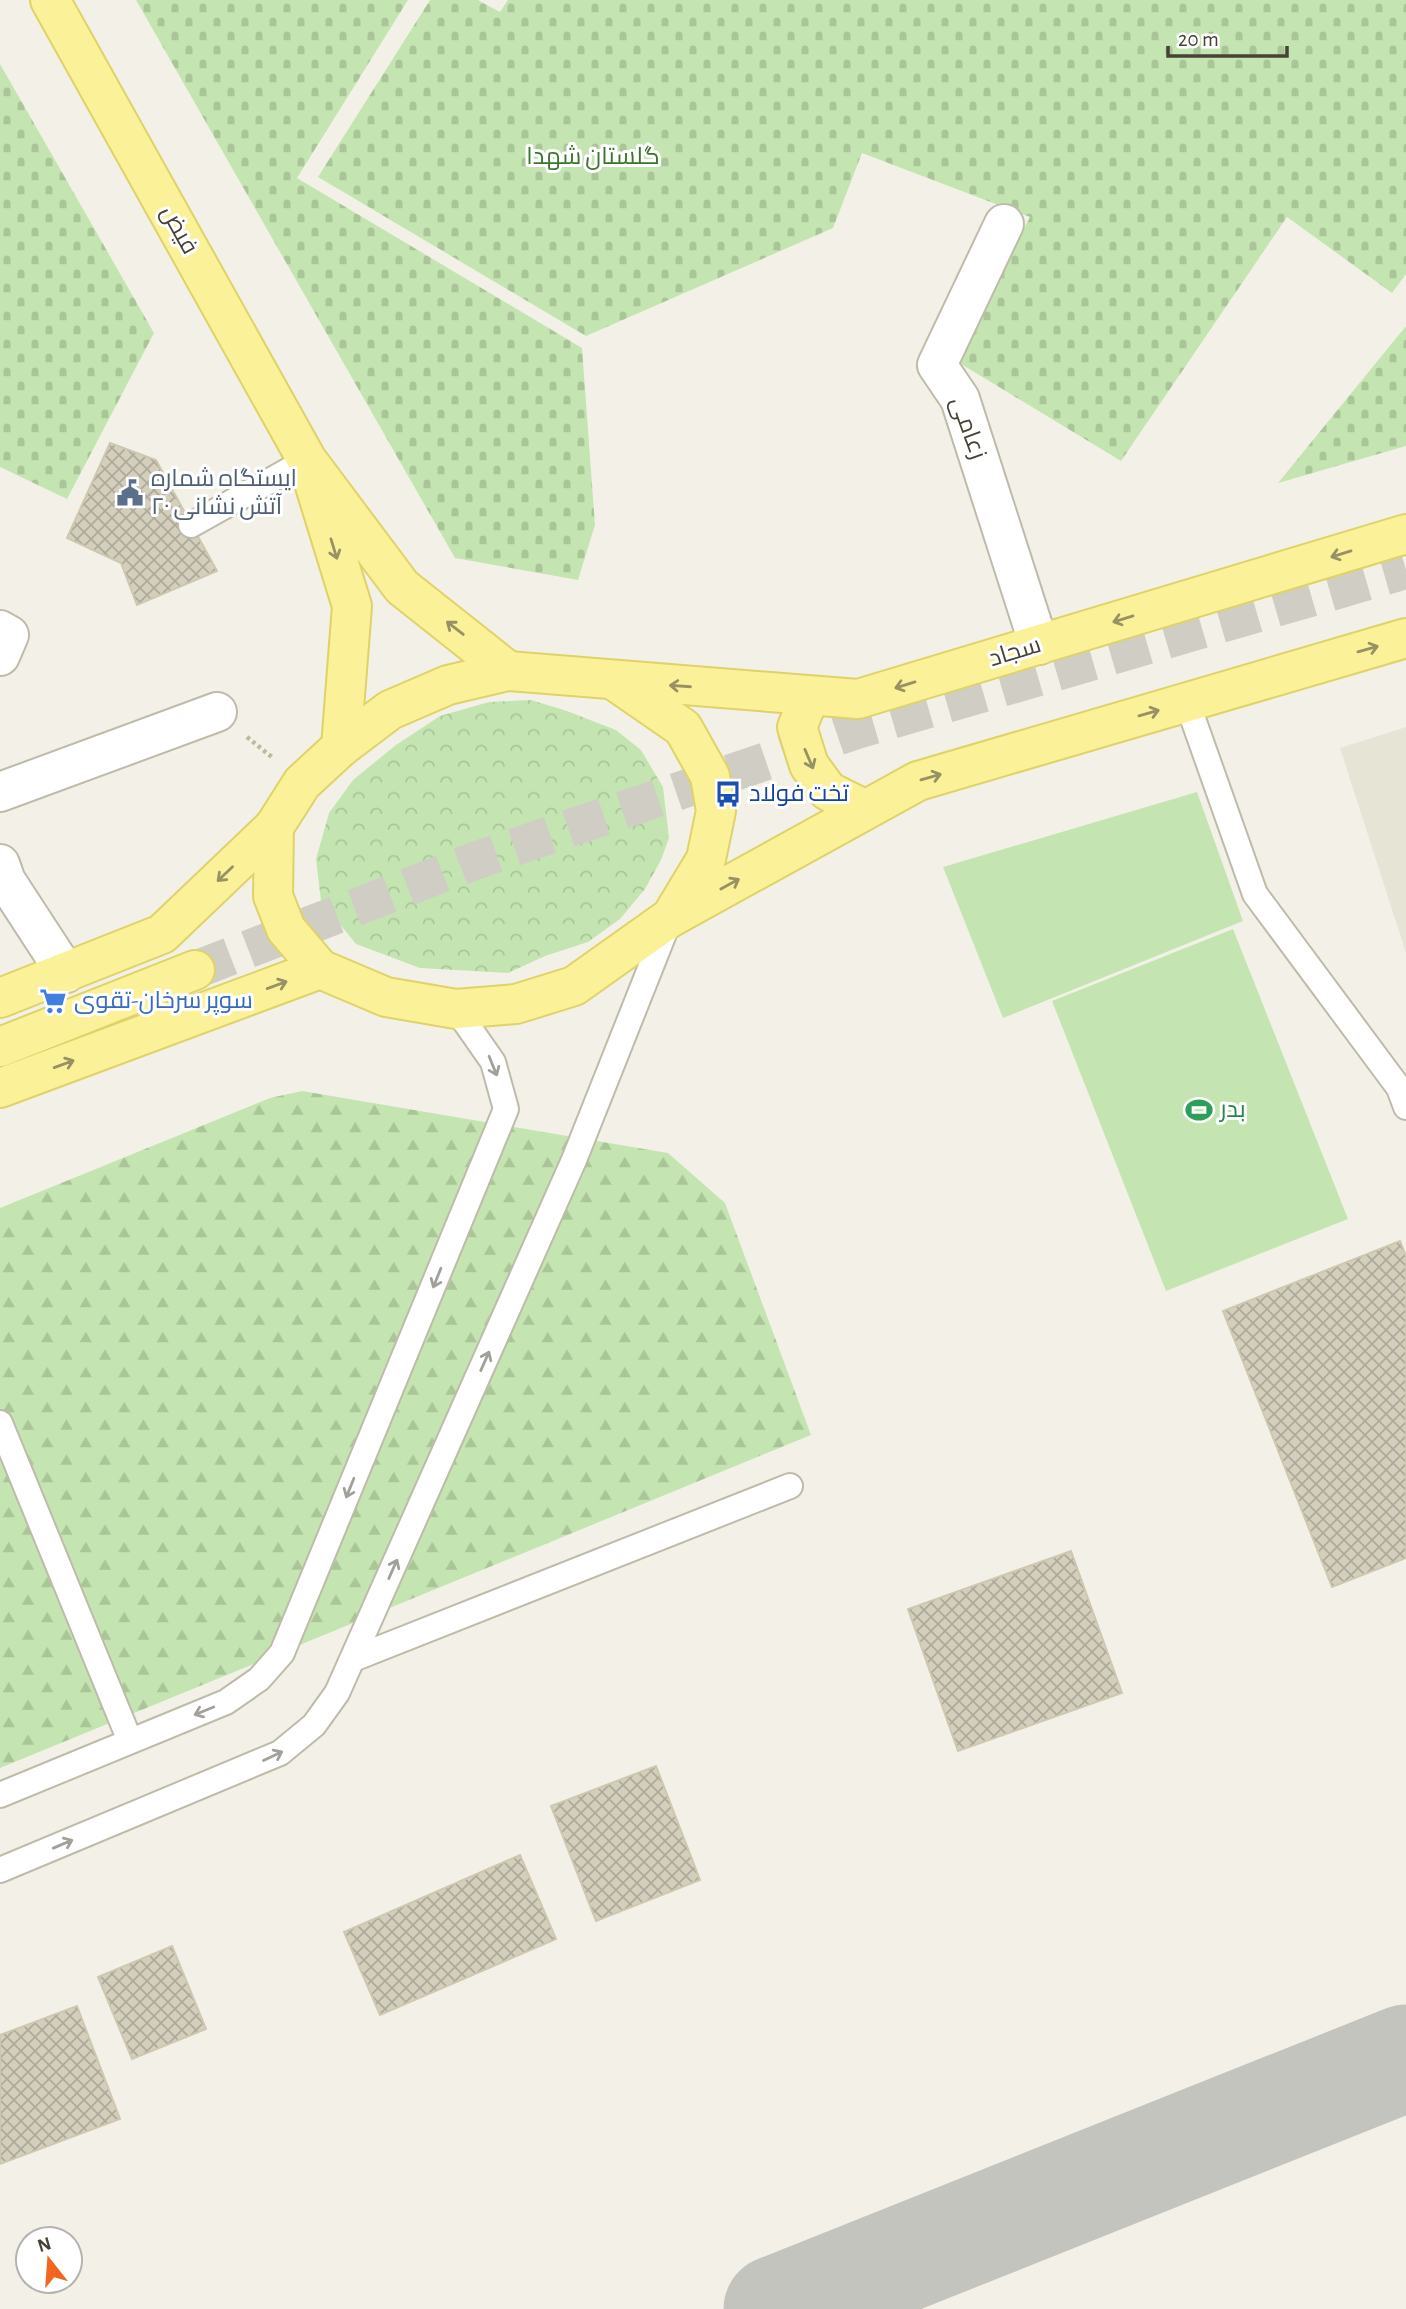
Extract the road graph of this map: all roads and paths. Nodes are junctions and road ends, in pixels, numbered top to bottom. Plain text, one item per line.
1 (51, 0) edge
2 (1004, 224) dead end
3 (307, 460) junction
4 (191, 526) dead end
5 (1406, 534) edge
6 (0, 630) edge
7 (1406, 638) edge
8 (1039, 645) junction
9 (0, 656) edge
10 (508, 671) junction
11 (615, 681) junction
12 (810, 696) junction
13 (1186, 702) junction
14 (216, 712) joint
15 (341, 747) junction
16 (302, 783) junction
17 (0, 792) edge
18 (864, 809) junction
19 (274, 827) junction
20 (0, 864) edge
21 (671, 917) junction
22 (320, 969) junction
23 (195, 970) tunnel mouth
24 (66, 972) junction
25 (0, 998) edge
26 (456, 1009) junction
27 (0, 1046) edge
28 (0, 1088) edge
29 (1406, 1107) edge
30 (0, 1423) edge
31 (790, 1486) dead end
32 (353, 1659) junction
33 (130, 1741) junction
34 (0, 1796) edge
35 (0, 1870) edge

1 - 3 main road, فیض
2 - 8 street, زعامی
3 - 4 lane
10 -> 3 main road
3 -> 15 main road
5 -> 8 main road, سجاد
6 - 9 street
13 -> 7 main road
8 -> 12 main road, سجاد
10 - 11 main road, سجاد
10 - 15 main road
12 -> 11 main road, سجاد
11 - 21 main road
12 -> 18 main road
18 -> 13 main road
13 - 29 lane
14 - 16 path
14 - 17 street
15 - 16 main road
16 - 19 main road
21 -> 18 main road
19 - 22 main road
19 -> 24 main road
20 - 24 street
21 - 26 main road
32 -> 21 lane
22 - 26 main road
28 -> 22 main road
23 - 27 main road
24 - 25 main road
26 -> 33 lane
30 - 33 lane
31 - 32 lane
35 -> 32 lane
33 - 34 lane

